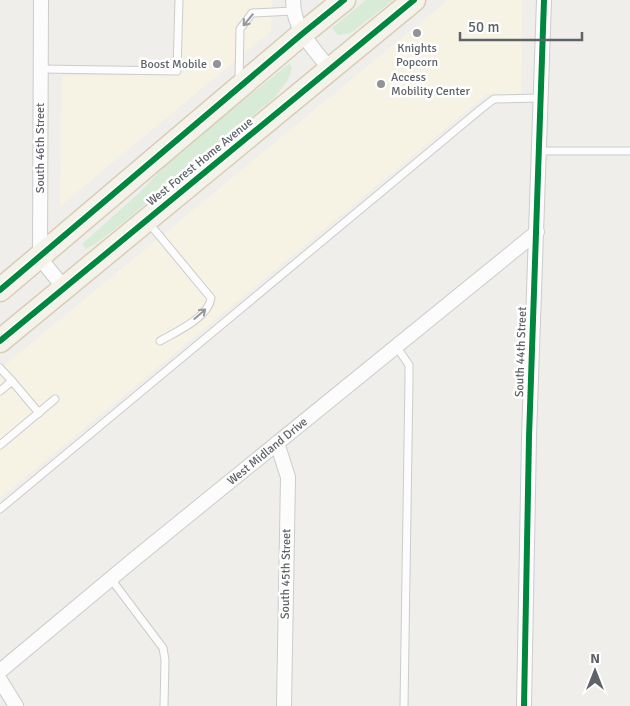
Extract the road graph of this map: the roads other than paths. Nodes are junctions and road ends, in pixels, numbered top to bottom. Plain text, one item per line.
1 (41, 0) edge
2 (179, 0) edge
3 (344, 0) edge
4 (414, 0) edge
5 (544, 0) edge
6 (293, 6) edge
7 (302, 34) junction
8 (41, 69) junction
9 (330, 69) junction
10 (239, 88) junction
11 (542, 98) junction
12 (540, 151) junction
13 (630, 151) edge
14 (146, 220) junction
15 (537, 232) junction
16 (40, 258) junction
17 (64, 288) junction
18 (0, 290) edge
19 (0, 341) edge
20 (160, 341) dead end
21 (395, 346) junction
22 (0, 368) edge
23 (12, 381) junction
24 (0, 391) edge
25 (56, 399) dead end
26 (39, 413) junction
27 (277, 443) junction
28 (0, 446) edge
29 (0, 509) edge
30 (110, 580) junction
31 (0, 671) edge
32 (0, 680) edge
33 (16, 706) edge
34 (164, 706) edge
35 (284, 706) edge
36 (404, 706) edge
37 (524, 706) edge

1 - 8 street, South 46th Street
2 - 8 lane
3 - 7 main road
4 - 9 main road, West Forest Home Avenue
5 - 11 street, South 44th Street
6 - 7 street
6 -> 10 lane
7 - 9 street
7 - 10 main road
8 - 16 street, South 46th Street
9 - 14 main road, West Forest Home Avenue
10 - 16 main road
11 - 12 street, South 44th Street
11 - 29 lane
12 - 13 lane
12 - 15 street, South 44th Street
14 - 17 main road, West Forest Home Avenue
20 -> 14 lane
15 - 21 street, West Midland Drive
15 - 37 street, South 44th Street
16 - 17 street
16 - 18 main road
17 - 19 main road, West Forest Home Avenue
21 - 27 street, West Midland Drive
21 - 36 lane
22 - 23 lane
23 - 24 lane
23 - 26 lane
25 - 26 lane
26 - 28 lane
27 - 30 street, West Midland Drive
27 - 35 street, South 45th Street
30 - 31 street, West Midland Drive
30 - 34 lane
32 - 33 street

